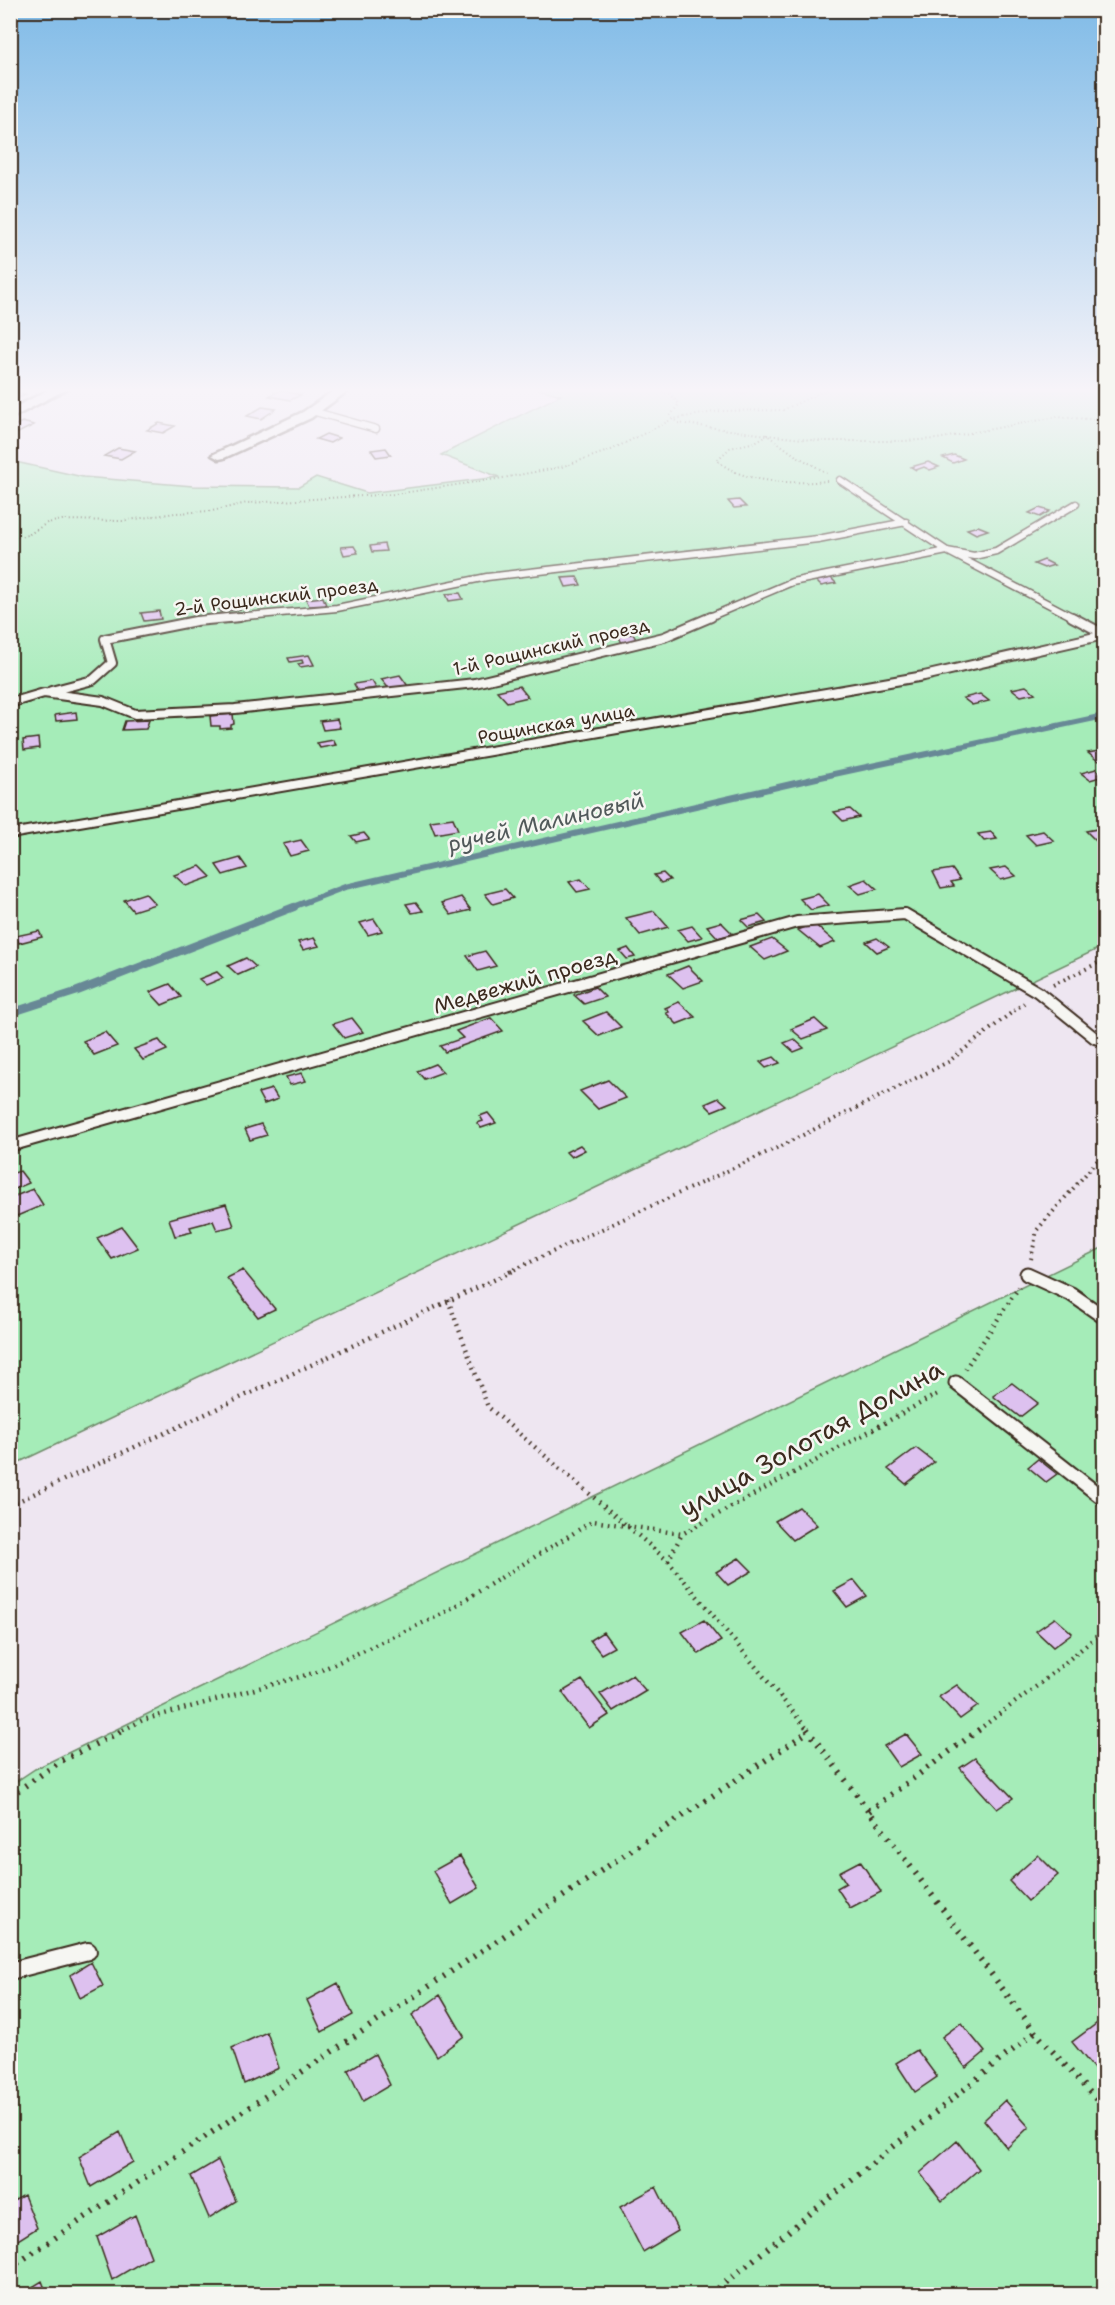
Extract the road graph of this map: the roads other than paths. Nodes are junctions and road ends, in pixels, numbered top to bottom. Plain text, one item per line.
1 (863, 495) edge
2 (1076, 504) dead end
3 (906, 522) junction
4 (947, 551) junction
5 (1104, 634) edge
6 (45, 693) junction
7 (10, 703) edge
8 (10, 834) edge
9 (1100, 1039) edge
10 (1104, 1051) edge
11 (10, 1146) edge
12 (1028, 1274) road end
13 (1104, 1317) edge
14 (957, 1383) road end
15 (1104, 1499) edge
16 (88, 1952) dead end
17 (10, 1971) edge

1 - 3 lane
2 - 4 lane, 1-й Рощинский проезд
3 - 4 lane
3 - 6 lane, 2-й Рощинский проезд
4 - 5 lane
4 - 6 lane, 1-й Рощинский проезд
5 - 8 lane, Рощинская улица
6 - 7 lane, 1-й Рощинский проезд
9 - 10 lane, Медвежий проезд
9 - 11 lane, Медвежий проезд
12 - 13 lane
14 - 15 lane
16 - 17 lane

